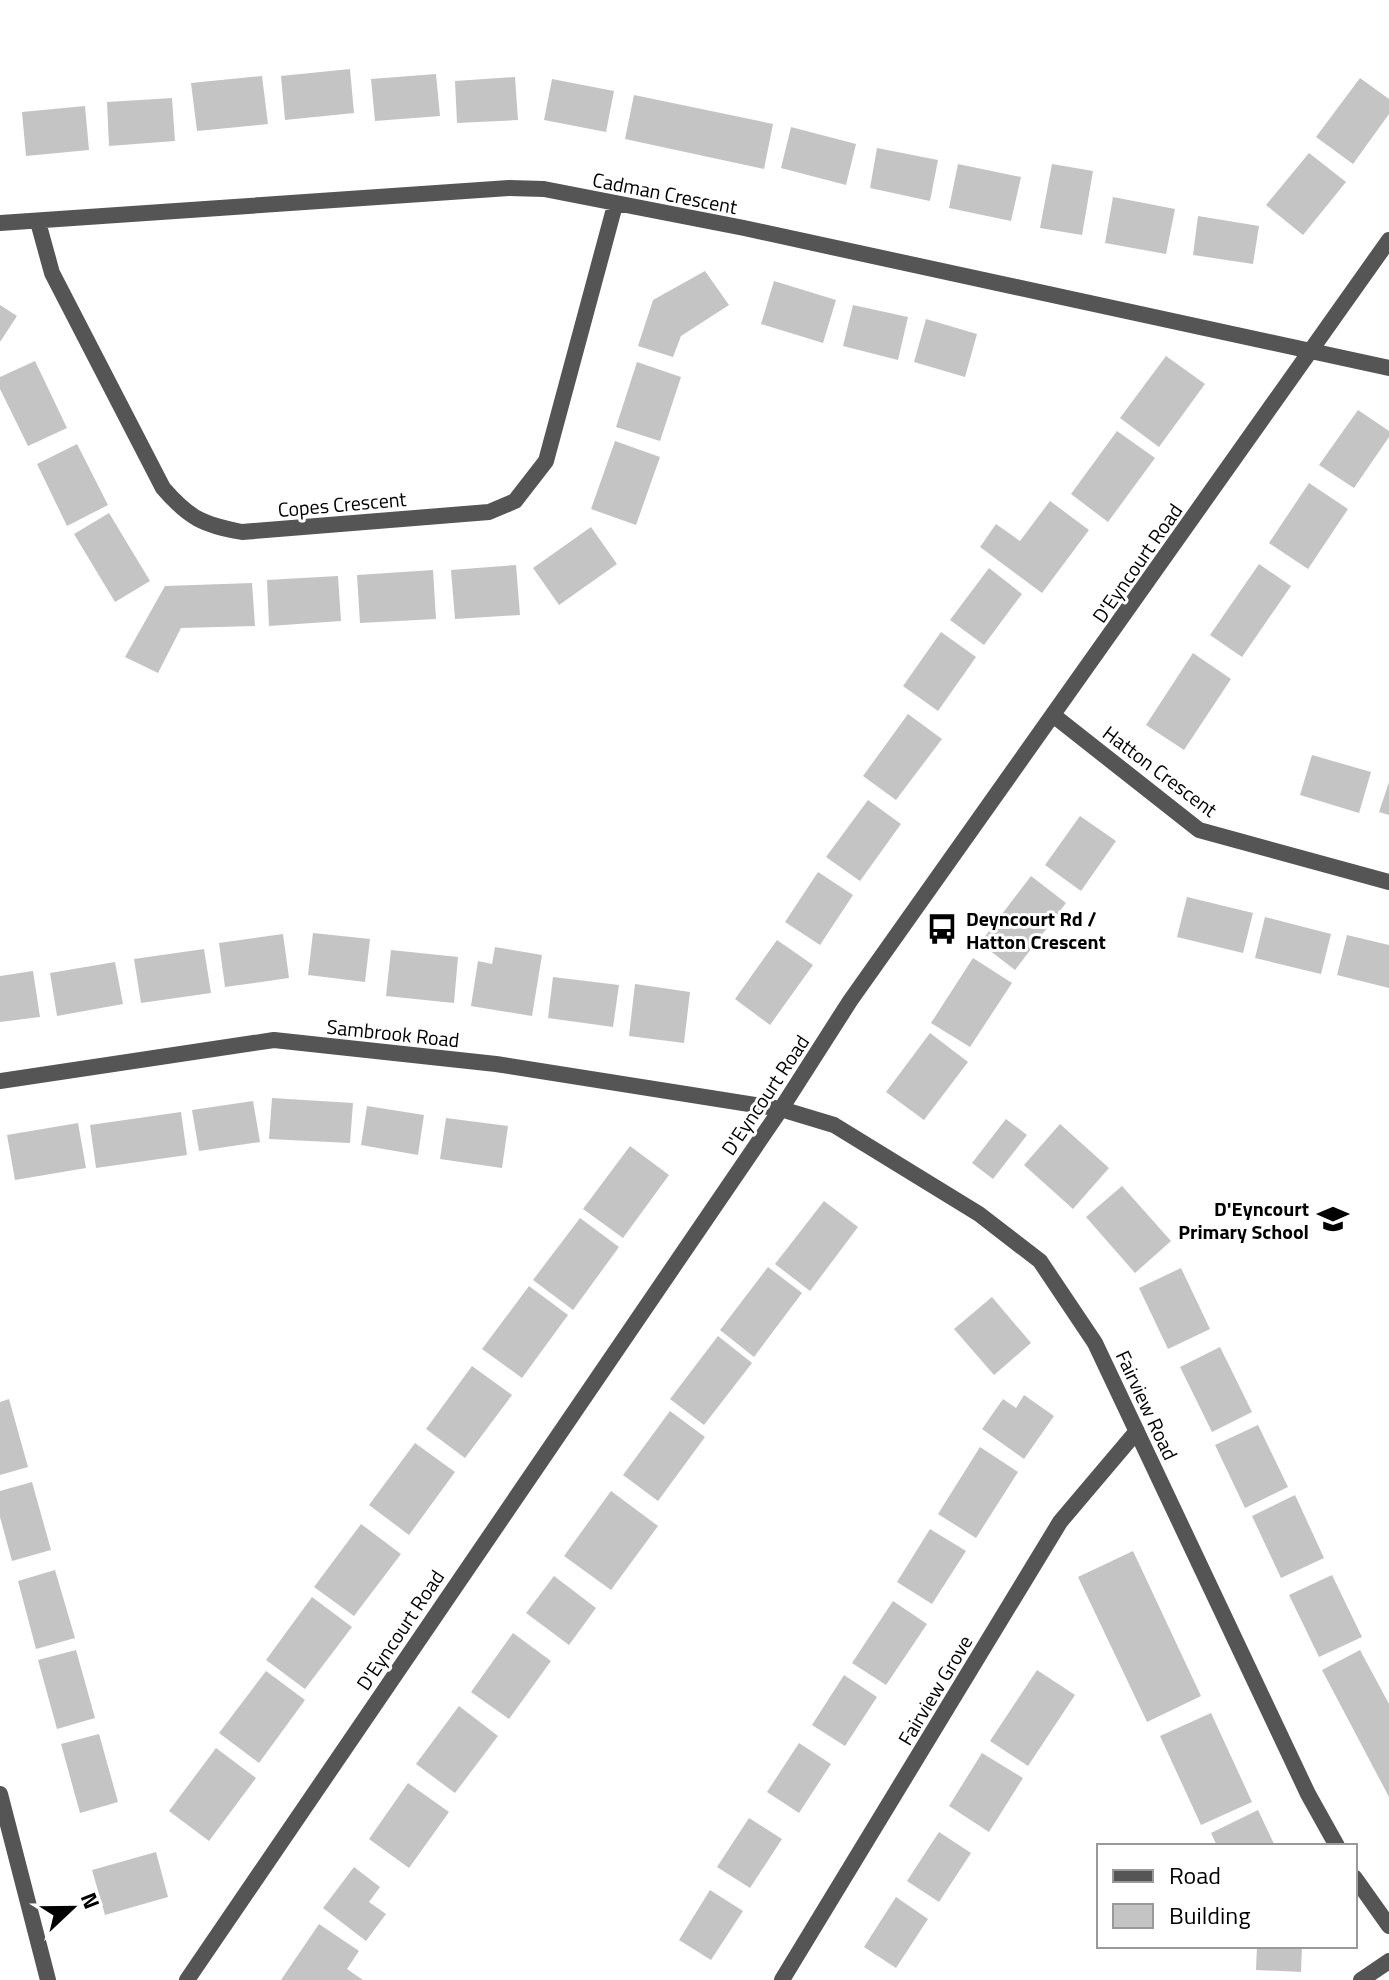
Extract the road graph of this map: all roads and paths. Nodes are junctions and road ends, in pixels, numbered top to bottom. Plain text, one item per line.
1 (615, 205) junction
2 (38, 222) junction
3 (0, 223) edge
4 (1389, 240) edge
5 (1311, 353) junction
6 (1389, 368) edge
7 (1053, 715) junction
8 (1389, 882) edge
9 (0, 1081) edge
10 (781, 1109) junction
11 (1137, 1431) junction
12 (0, 1794) edge
13 (1336, 1844) edge
14 (1357, 1881) edge
15 (1389, 1926) edge
16 (1389, 1961) edge
17 (48, 1980) edge
18 (187, 1980) edge
19 (782, 1980) edge
20 (1361, 1980) edge

1 - 2 street, Cadman Crescent
1 - 2 street, Copes Crescent
1 - 5 street, Cadman Crescent
2 - 3 street, Cadman Crescent
4 - 5 street, D'Eyncourt Road
5 - 6 street
5 - 7 street, D'Eyncourt Road
7 - 8 street, Hatton Crescent
7 - 10 street, D'Eyncourt Road
9 - 10 street, Sambrook Road
10 - 11 street, Fairview Road
10 - 18 street, D'Eyncourt Road
11 - 13 street, Fairview Road
11 - 19 street, Fairview Grove
12 - 17 street
14 - 15 street
16 - 20 street

